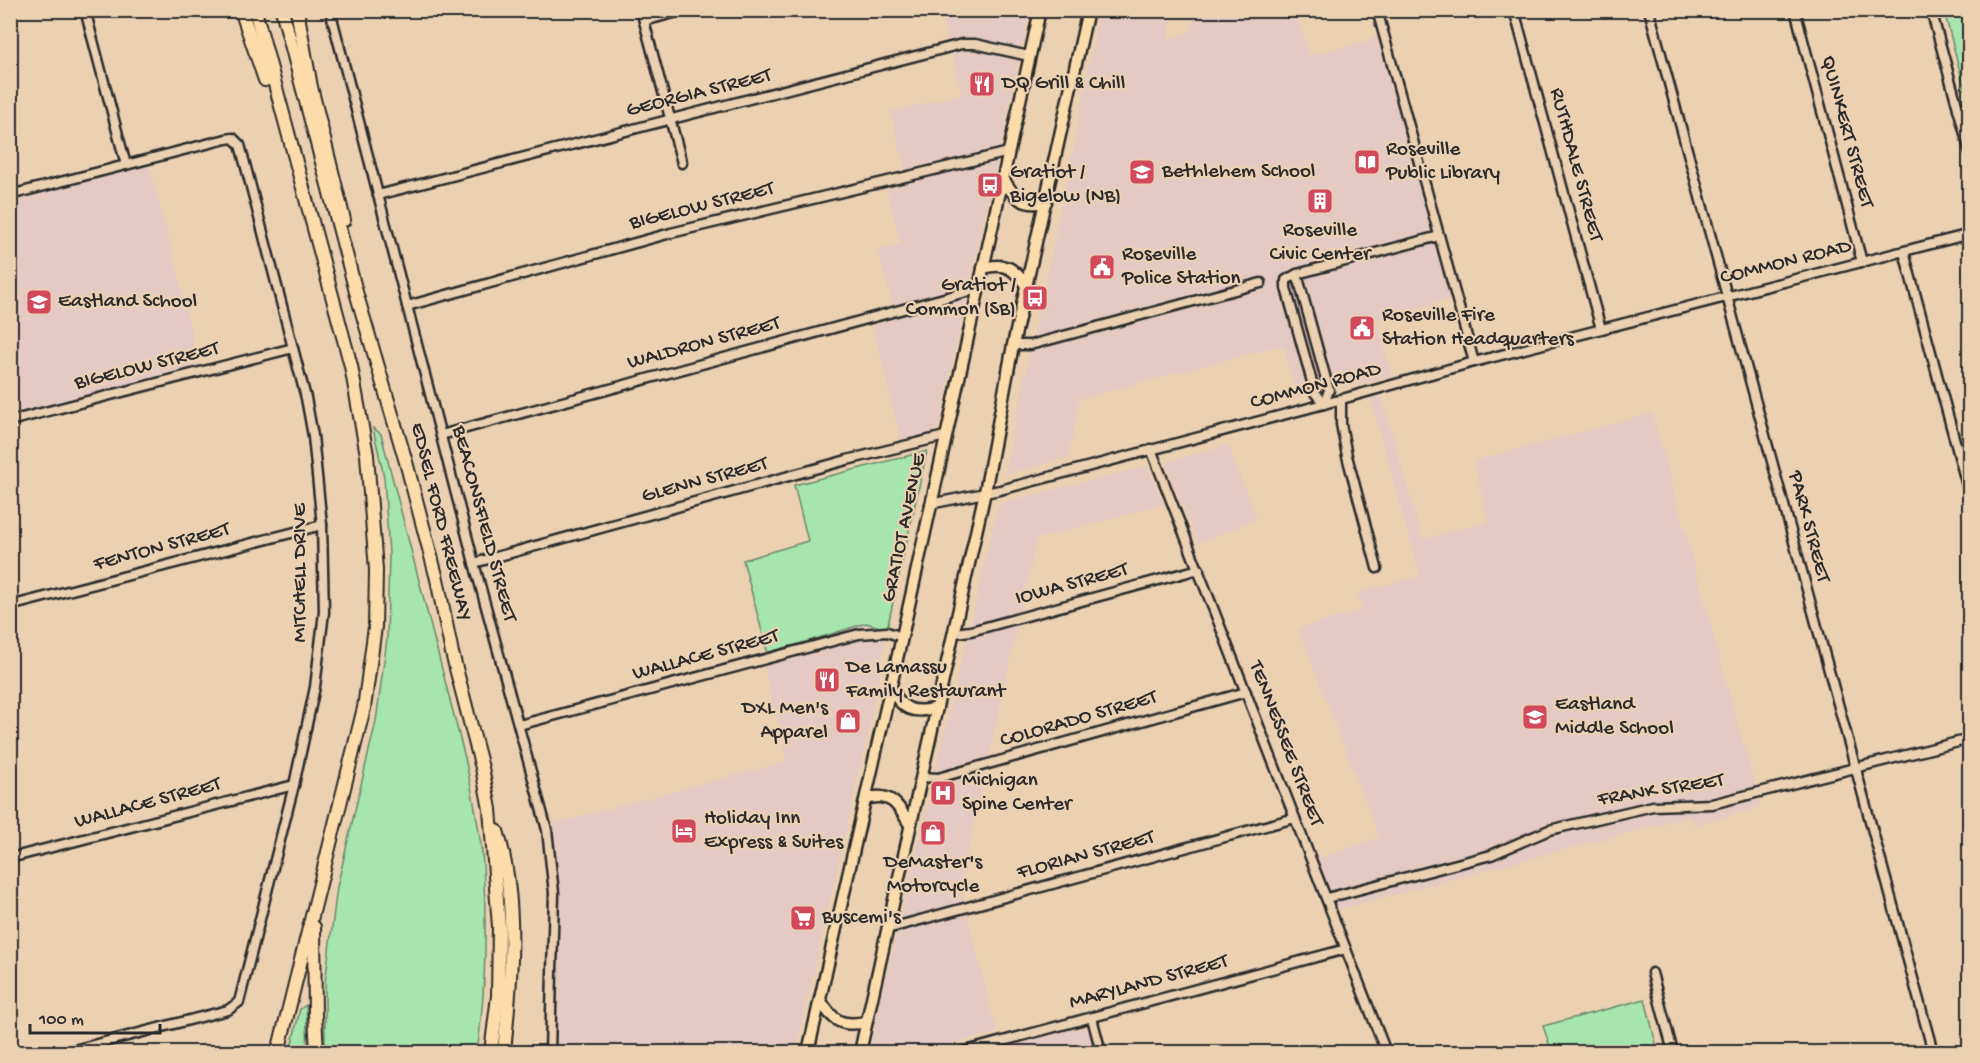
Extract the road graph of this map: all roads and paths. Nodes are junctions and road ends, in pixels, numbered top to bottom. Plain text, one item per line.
1 (85, 10) edge
2 (241, 10) edge
3 (255, 10) edge
4 (282, 10) edge
5 (297, 10) edge
6 (330, 10) edge
7 (641, 10) edge
8 (685, 10) edge
9 (1040, 10) edge
10 (1088, 10) edge
11 (1377, 10) edge
12 (1514, 10) edge
13 (1649, 10) edge
14 (1795, 10) edge
15 (1931, 10) edge
16 (644, 21) junction
17 (1029, 56) junction
18 (1970, 106) edge
19 (1958, 109) junction
20 (669, 120) junction
21 (285, 125) junction
22 (1009, 152) junction
23 (1970, 152) edge
24 (682, 163) dead end
25 (126, 165) junction
26 (1003, 178) junction
27 (10, 195) edge
28 (378, 195) junction
29 (1046, 202) junction
30 (1970, 234) edge
31 (1439, 236) junction
32 (1904, 252) junction
33 (1862, 262) junction
34 (982, 268) junction
35 (1297, 274) junction
36 (1261, 284) dead end
37 (1027, 287) junction
38 (977, 288) junction
39 (356, 292) junction
40 (1726, 297) junction
41 (407, 306) junction
42 (1601, 329) junction
43 (1013, 345) junction
44 (293, 348) junction
45 (1474, 362) junction
46 (1341, 399) junction
47 (1324, 404) junction
48 (10, 421) edge
49 (441, 435) junction
50 (945, 436) junction
51 (1151, 449) junction
52 (985, 492) junction
53 (1970, 496) edge
54 (930, 504) junction
55 (322, 525) junction
56 (474, 563) junction
57 (1377, 568) dead end
58 (1199, 569) junction
59 (10, 606) edge
60 (954, 633) junction
61 (902, 637) junction
62 (891, 688) junction
63 (1246, 692) junction
64 (937, 708) junction
65 (519, 725) junction
66 (1970, 739) edge
67 (1856, 767) junction
68 (921, 777) junction
69 (294, 785) junction
70 (866, 799) junction
71 (490, 809) junction
72 (1295, 818) junction
73 (910, 825) junction
74 (10, 858) edge
75 (1327, 898) junction
76 (314, 908) junction
77 (887, 929) junction
78 (1346, 949) junction
79 (1652, 973) dead end
80 (820, 1000) junction
81 (1092, 1018) junction
82 (866, 1022) junction
83 (66, 1053) edge
84 (278, 1053) edge
85 (317, 1053) edge
86 (491, 1053) edge
87 (504, 1053) edge
88 (550, 1053) edge
89 (808, 1053) edge
90 (860, 1053) edge
91 (962, 1053) edge
92 (1101, 1053) edge
93 (1386, 1053) edge
94 (1672, 1053) edge
95 (1933, 1053) edge

1 - 25 street
2 - 21 highway
3 - 21 highway
4 - 39 highway, EDSEL FORD FREEWAY
5 - 39 highway
6 - 28 street, BEACONSFIELD STREET
7 - 16 street
8 - 16 street
9 - 17 main road, GRATIOT AVENUE
10 - 29 main road
11 - 31 street
12 - 42 street, RUTHDALE STREET
13 - 40 street, PARK STREET
14 - 33 street, QUINKERT STREET
15 - 19 street
16 - 20 street
17 - 20 street, GEORGIA STREET
17 - 22 main road, GRATIOT AVENUE
18 - 19 street
19 - 23 street
20 - 24 street
20 - 28 street, GEORGIA STREET
21 - 76 highway
22 - 26 main road, GRATIOT AVENUE
22 - 41 street, BIGELOW STREET
25 - 27 street
25 - 44 street, MITCHELL DRIVE
26 - 29 main road
26 - 34 main road, GRATIOT AVENUE
28 - 41 street, BEACONSFIELD STREET
29 - 37 main road
30 - 32 street, COMMON ROAD
31 - 35 street
31 - 45 street
32 - 33 street, COMMON ROAD
32 - 53 street
33 - 40 street, COMMON ROAD
34 - 37 main road
34 - 38 main road, GRATIOT AVENUE
35 - 47 street
35 - 47 street
36 - 43 street
37 - 43 main road
38 - 49 street, WALDRON STREET
38 - 50 main road, GRATIOT AVENUE
39 - 71 highway, EDSEL FORD FREEWAY
40 - 42 street, COMMON ROAD
40 - 67 street, PARK STREET
41 - 49 street, BEACONSFIELD STREET
42 - 45 street, COMMON ROAD
43 - 52 main road
44 - 48 street, BIGELOW STREET
44 - 55 street, MITCHELL DRIVE
45 - 46 street, COMMON ROAD
46 - 47 street, COMMON ROAD
46 - 57 street
47 - 51 street, COMMON ROAD
49 - 56 street, BEACONSFIELD STREET
50 - 54 main road, GRATIOT AVENUE
50 - 56 street, GLENN STREET
51 - 52 street, COMMON ROAD
51 - 58 street, TENNESSEE STREET
52 - 54 street, COMMON ROAD
52 - 60 main road
54 - 61 main road, GRATIOT AVENUE
55 - 59 street, FENTON STREET
55 - 69 street, MITCHELL DRIVE
56 - 65 street, BEACONSFIELD STREET
58 - 60 street, IOWA STREET
58 - 63 street, TENNESSEE STREET
60 - 64 main road
61 - 62 main road, GRATIOT AVENUE
61 - 65 street, WALLACE STREET
62 - 64 main road
62 - 70 main road, GRATIOT AVENUE
63 - 68 street, COLORADO STREET
63 - 72 street, TENNESSEE STREET
64 - 68 main road
65 - 88 street, BEACONSFIELD STREET
66 - 67 street, FRANK STREET
67 - 75 street, FRANK STREET
67 - 95 street, PARK STREET
68 - 73 main road
69 - 74 street, WALLACE STREET
69 - 83 street, MITCHELL DRIVE
70 - 73 main road
70 - 80 main road, GRATIOT AVENUE
71 - 86 highway, EDSEL FORD FREEWAY
71 - 87 highway
72 - 75 street, TENNESSEE STREET
72 - 77 street, FLORIAN STREET
73 - 77 main road
75 - 78 street, TENNESSEE STREET
76 - 84 highway
76 - 85 highway
77 - 82 main road
78 - 81 street, MARYLAND STREET
78 - 93 street, TENNESSEE STREET
79 - 94 street
80 - 82 main road
80 - 89 main road, GRATIOT AVENUE
81 - 91 street, MARYLAND STREET
81 - 92 street
82 - 90 main road

